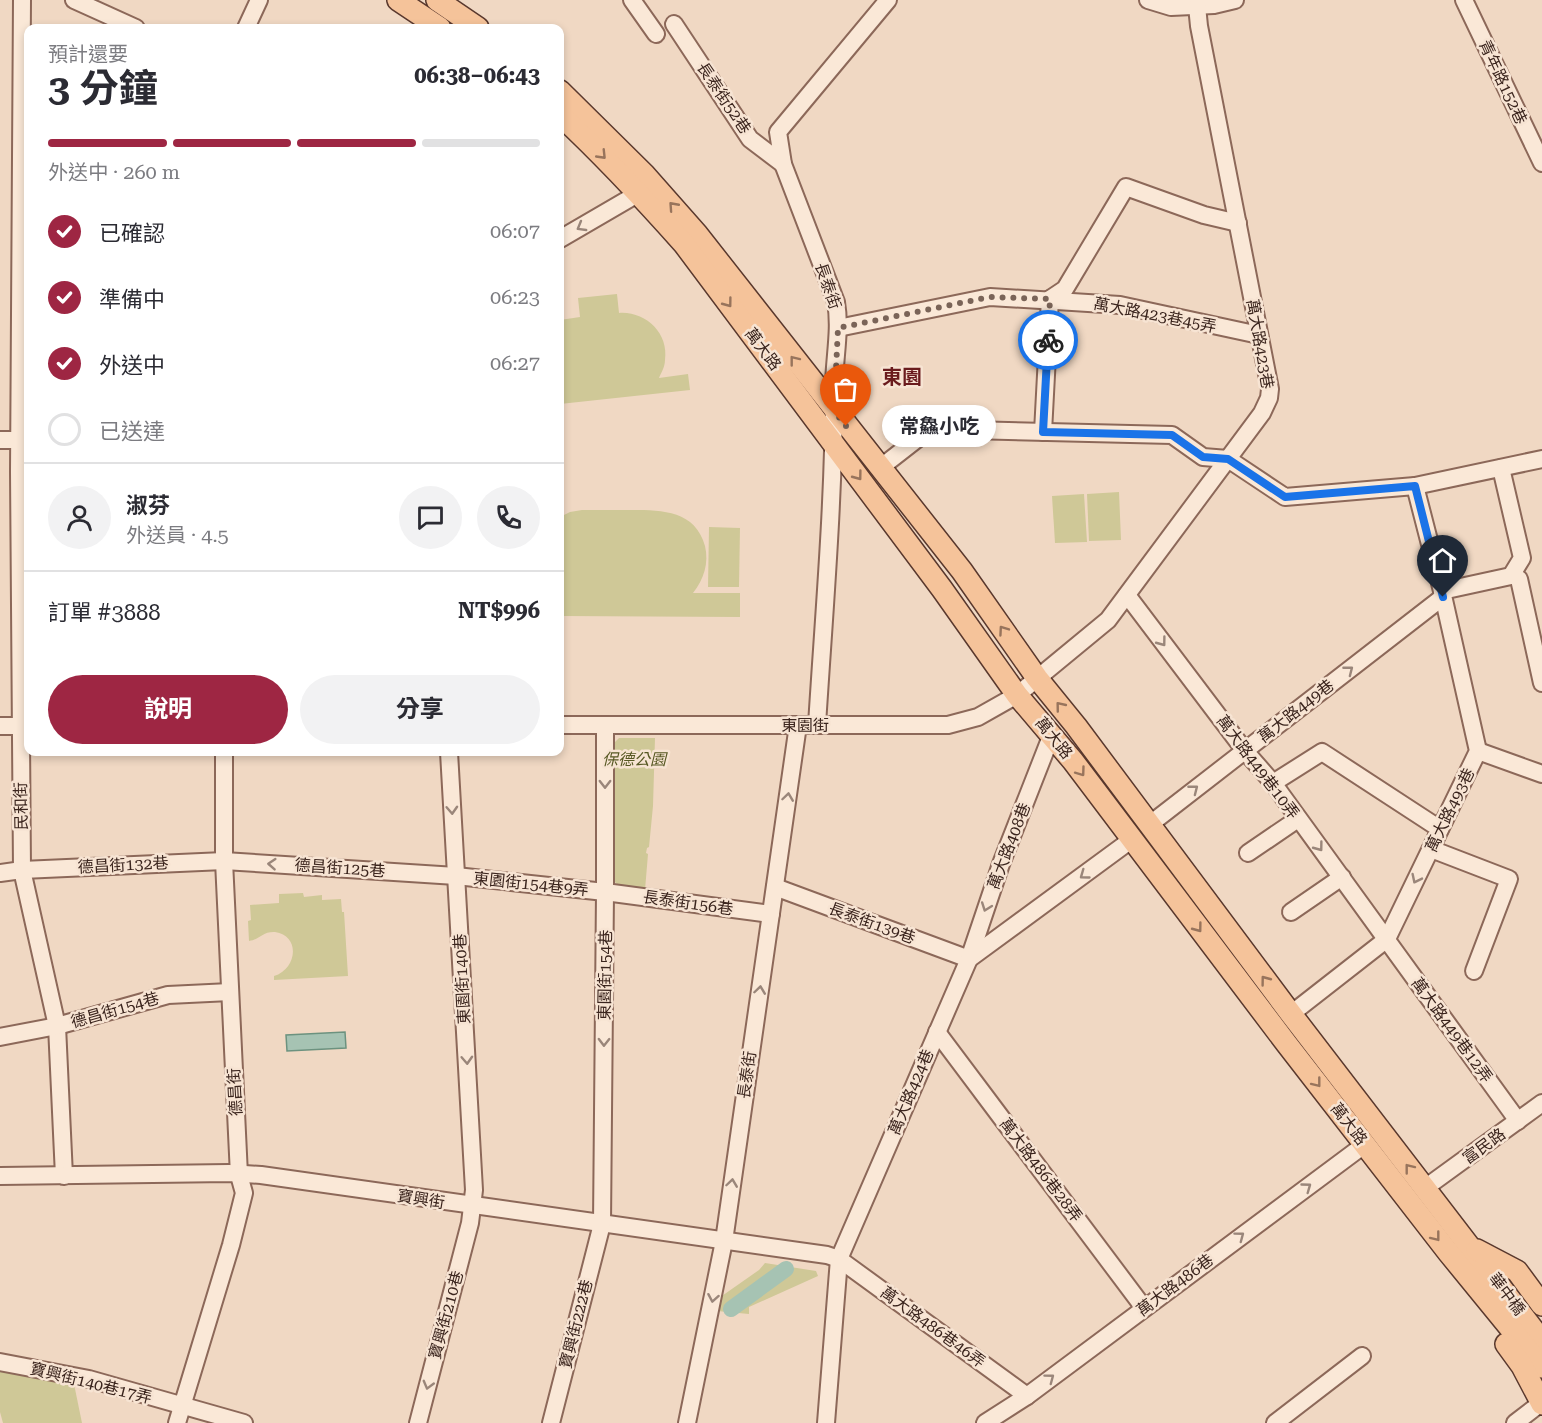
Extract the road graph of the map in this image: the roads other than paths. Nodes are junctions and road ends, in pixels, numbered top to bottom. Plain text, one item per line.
1 (22, 0) edge
2 (74, 0) edge
3 (259, 0) edge
4 (398, 0) edge
5 (437, 0) edge
6 (632, 0) edge
7 (888, 0) edge
8 (1148, 0) edge
9 (1235, 0) edge
10 (1464, 0) edge
11 (1198, 3) edge
12 (127, 24) edge
13 (248, 24) edge
14 (434, 24) edge
15 (472, 24) edge
16 (674, 24) dead end
17 (656, 34) dead end
18 (564, 95) edge
19 (564, 119) edge
20 (1542, 163) edge
21 (783, 164) junction
22 (639, 193) junction
23 (1238, 223) junction
24 (564, 237) edge
25 (1050, 299) junction
26 (838, 328) junction
27 (1259, 335) junction
28 (834, 411) junction
29 (1043, 432) junction
30 (0, 440) edge
31 (24, 440) edge
32 (834, 447) junction
33 (1228, 459) junction
34 (1542, 459) edge
35 (880, 468) junction
36 (1502, 468) junction
37 (24, 474) edge
38 (1415, 486) junction
39 (24, 502) edge
40 (1519, 579) dead end
41 (1443, 594) junction
42 (1127, 595) junction
43 (1037, 678) junction
44 (1542, 683) edge
45 (1017, 694) junction
46 (564, 725) edge
47 (605, 725) junction
48 (798, 725) junction
49 (817, 725) junction
50 (0, 726) edge
51 (24, 726) edge
52 (1052, 734) junction
53 (1245, 751) junction
54 (1478, 751) junction
55 (224, 756) edge
56 (449, 756) edge
57 (1542, 774) edge
58 (1273, 783) junction
59 (1298, 819) junction
60 (1149, 825) junction
61 (1440, 829) junction
62 (1131, 840) junction
63 (1431, 849) junction
64 (1248, 853) dead end
65 (224, 861) junction
66 (22, 870) junction
67 (0, 873) edge
68 (456, 876) junction
69 (1342, 877) junction
70 (775, 887) junction
71 (606, 892) junction
72 (1291, 912) dead end
73 (771, 914) junction
74 (1387, 939) junction
75 (969, 959) junction
76 (1474, 971) dead end
77 (230, 992) junction
78 (1291, 1014) junction
79 (57, 1026) junction
80 (937, 1032) junction
81 (0, 1037) edge
82 (1542, 1103) edge
83 (1518, 1121) junction
84 (1364, 1145) junction
85 (239, 1175) junction
86 (0, 1176) edge
87 (63, 1176) junction
88 (1425, 1188) junction
89 (473, 1206) junction
90 (602, 1224) junction
91 (724, 1241) junction
92 (1471, 1247) junction
93 (839, 1258) junction
94 (1455, 1262) junction
95 (1542, 1305) edge
96 (1144, 1308) junction
97 (1542, 1341) edge
98 (1362, 1356) dead end
99 (0, 1362) edge
100 (1542, 1367) edge
101 (1027, 1396) junction
102 (1542, 1404) edge
103 (182, 1406) junction
104 (829, 1420) edge
105 (177, 1423) edge
106 (244, 1423) edge
107 (418, 1423) edge
108 (551, 1423) edge
109 (687, 1423) edge
110 (985, 1423) edge
111 (1275, 1423) edge
112 (1515, 1423) edge

1 - 31 street, 民和街
2 - 12 street
3 - 13 street
4 - 14 main road
5 - 15 main road
6 - 17 street
7 - 21 street, 長泰街
8 - 11 street
9 - 11 street
10 - 20 street, 青年路152巷
11 - 23 street, 萬大路423巷
16 - 21 street, 長泰街52巷
28 -> 18 main road, 萬大路
19 -> 22 main road, 萬大路
21 - 26 street, 長泰街
22 -> 24 street
22 -> 32 main road, 萬大路
23 - 25 street
23 - 27 street, 萬大路423巷
25 - 26 street, 萬大路423巷45弄
25 - 27 street, 萬大路423巷45弄
25 - 29 street
26 - 28 street, 長泰街
27 - 33 street, 萬大路423巷
28 - 32 street, 長泰街
28 - 35 main road, 萬大路
29 - 33 street
29 - 35 street
30 - 31 street
31 - 37 street, 民和街
32 -> 45 main road, 萬大路
32 - 49 street, 長泰街
33 - 38 street
33 - 42 street, 萬大路423巷
34 - 36 street
43 -> 35 main road, 萬大路
36 - 38 street
36 - 41 street
37 - 39 street, 民和街
38 - 41 street, 萬大路493巷
39 - 51 street, 民和街
40 - 44 street
53 -> 41 street, 萬大路449巷
41 - 54 street, 萬大路493巷
42 - 43 street, 萬大路423巷
42 -> 53 street, 萬大路449巷10弄
43 - 45 street, 東園街
60 -> 43 main road, 萬大路
45 - 49 street, 東園街
45 - 52 main road, 萬大路
46 - 47 street, 東園街
47 - 48 street, 東園街
47 -> 71 street, 東園街154巷
48 - 49 street, 東園街
70 -> 48 street, 長泰街
50 - 51 street
51 - 66 street, 民和街
52 -> 62 main road, 萬大路
52 -> 75 street, 萬大路408巷
53 - 58 street, 萬大路449巷10弄
60 -> 53 street, 萬大路449巷
54 - 57 street
54 - 61 street, 萬大路493巷
55 - 65 street, 德昌街
56 -> 68 street, 東園街140巷
58 - 59 street, 萬大路449巷10弄
58 - 61 street
59 - 64 street
59 -> 69 street, 萬大路449巷10弄
78 -> 60 main road, 萬大路
61 - 63 street, 萬大路493巷
62 -> 75 street
62 -> 84 main road, 萬大路
63 -> 74 street, 萬大路493巷
63 - 76 street
65 - 66 street, 德昌街132巷
68 -> 65 street, 德昌街125巷
65 - 77 street, 德昌街
66 - 67 street, 德昌街132巷
66 - 79 street, 民和街
68 - 71 street, 東園街154巷9弄
68 -> 89 street, 東園街140巷
69 - 72 street
69 - 74 street, 萬大路449巷10弄
70 - 73 street, 長泰街
70 - 75 street, 長泰街139巷
71 - 73 street, 長泰街156巷
71 -> 90 street, 東園街154巷
91 -> 73 street, 長泰街
74 - 78 street, 萬大路493巷
74 - 83 street, 萬大路449巷12弄
75 - 80 street, 萬大路424巷
77 - 79 street, 德昌街154巷
77 - 85 street, 德昌街
88 -> 78 main road, 萬大路
79 - 81 street, 德昌街154巷
79 - 87 street, 民和街
80 - 93 street, 萬大路424巷
80 - 96 street, 萬大路486巷28弄
82 - 83 street, 富民路
83 - 88 street, 富民路
84 -> 94 main road, 萬大路
96 -> 84 street, 萬大路486巷
85 - 87 street, 寶興街
85 - 89 street, 寶興街
85 - 103 street, 德昌街
86 - 87 street, 寶興街
88 - 92 main road, 萬大路
89 - 90 street, 寶興街
89 -> 107 street, 寶興街210巷
90 - 91 street, 寶興街
90 - 108 street, 寶興街222巷
91 - 93 street, 寶興街
91 -> 109 street, 長泰街
92 - 95 main road
92 - 97 main road, 華中橋
93 - 101 street, 萬大路486巷46弄
93 - 104 street, 萬大路424巷
94 - 100 main road, 萬大路
94 - 102 main road
101 -> 96 street, 萬大路486巷
98 - 111 street
99 - 103 street, 寶興街140巷17弄
101 - 110 street, 萬大路486巷
102 - 112 street
103 - 105 street, 德昌街
103 - 106 street, 寶興街140巷17弄

